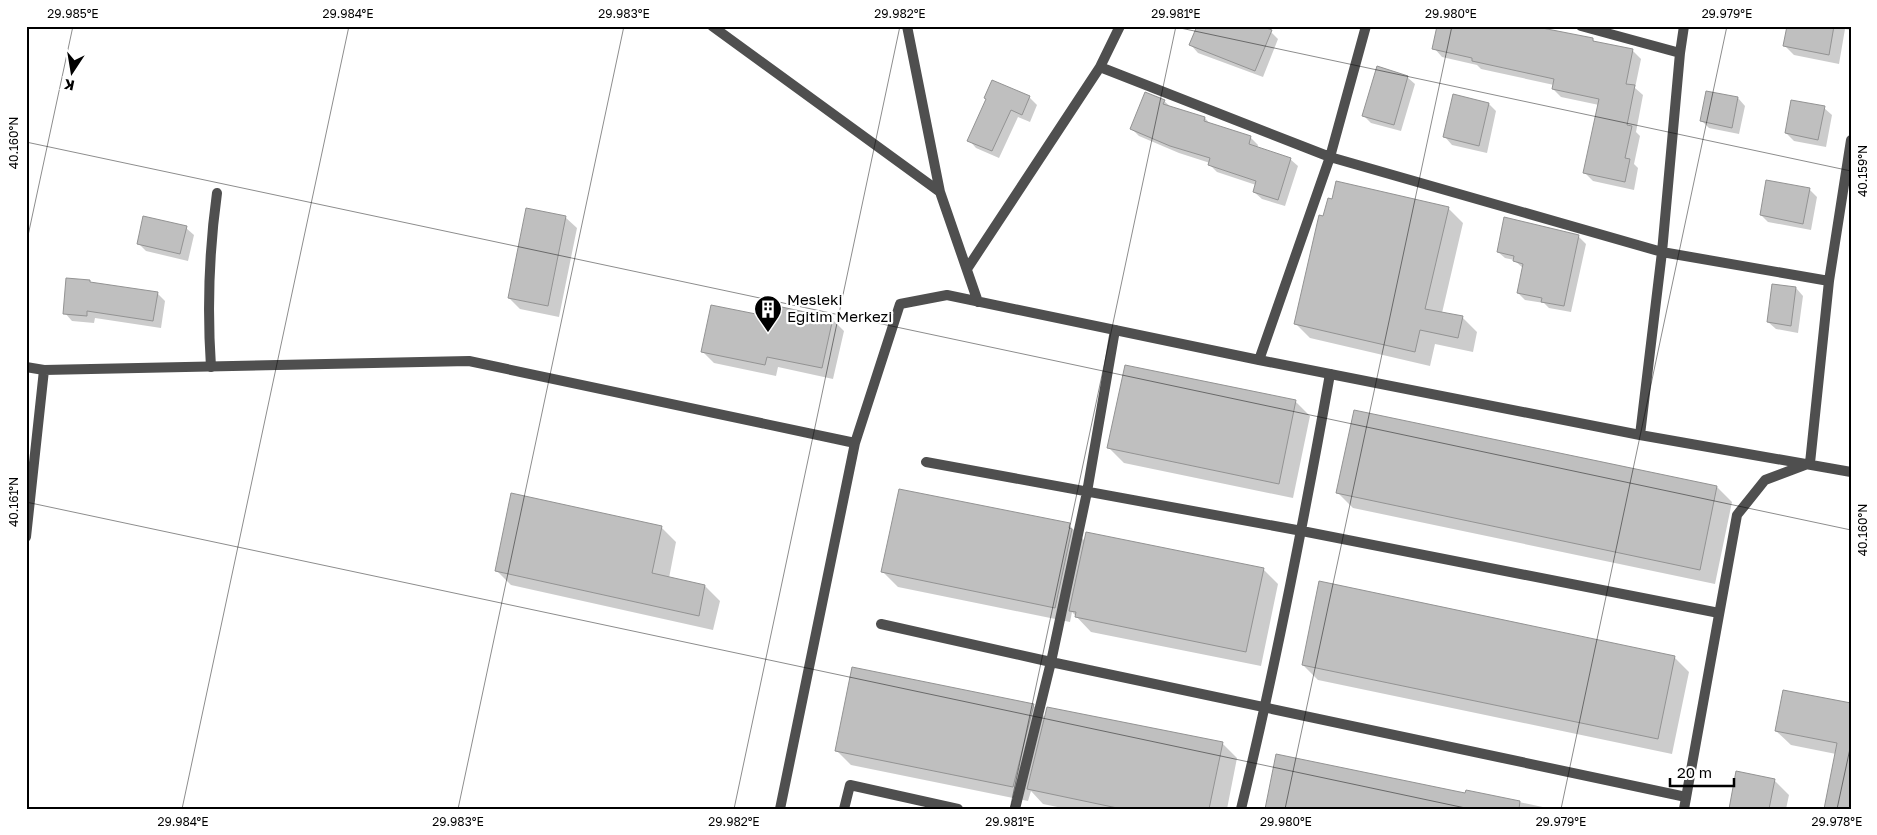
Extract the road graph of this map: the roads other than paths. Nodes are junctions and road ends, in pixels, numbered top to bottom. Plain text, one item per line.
1 (712, 26) edge
2 (907, 26) edge
3 (1120, 26) edge
4 (1366, 26) edge
5 (1581, 26) edge
6 (1684, 26) edge
7 (1680, 53) junction
8 (1100, 66) junction
9 (1851, 140) edge
10 (1330, 157) junction
11 (940, 192) junction
12 (217, 193) dead end
13 (1662, 252) junction
14 (966, 269) junction
15 (1828, 281) junction
16 (978, 302) junction
17 (1115, 330) junction
18 (1259, 360) junction
19 (26, 367) edge
20 (211, 367) junction
21 (44, 370) junction
22 (1330, 374) junction
23 (1640, 435) junction
24 (855, 443) junction
25 (926, 462) dead end
26 (1810, 463) junction
27 (1851, 472) edge
28 (1088, 492) junction
29 (1302, 531) junction
30 (26, 537) edge
31 (1719, 613) junction
32 (881, 624) dead end
33 (1051, 662) junction
34 (1266, 707) junction
35 (1686, 796) junction
36 (780, 809) edge
37 (844, 809) edge
38 (958, 809) edge
39 (1016, 809) edge
40 (1241, 809) edge
41 (1684, 809) edge

1 - 11 street
2 - 11 street
3 - 8 street
4 - 10 street
5 - 7 street
6 - 7 street
7 - 13 street
8 - 10 street
8 - 14 street
9 - 15 street
10 - 13 street
10 - 18 street
11 - 14 street
12 - 20 street
13 - 15 street
13 - 23 street
14 - 16 street
15 - 26 street
16 - 17 street
16 - 24 street
17 - 18 street
17 - 28 street
18 - 22 street
19 - 21 street
20 - 21 street
20 - 24 street
21 - 30 street
22 - 23 street
22 - 29 street
23 - 26 street
24 - 36 street
25 - 28 street
26 - 27 street
26 - 31 street
28 - 29 street
28 - 33 street
29 - 31 street
29 - 34 street
31 - 35 street
32 - 33 street
33 - 34 street
33 - 39 street
34 - 35 street
34 - 40 street
35 - 41 street
37 - 38 street

